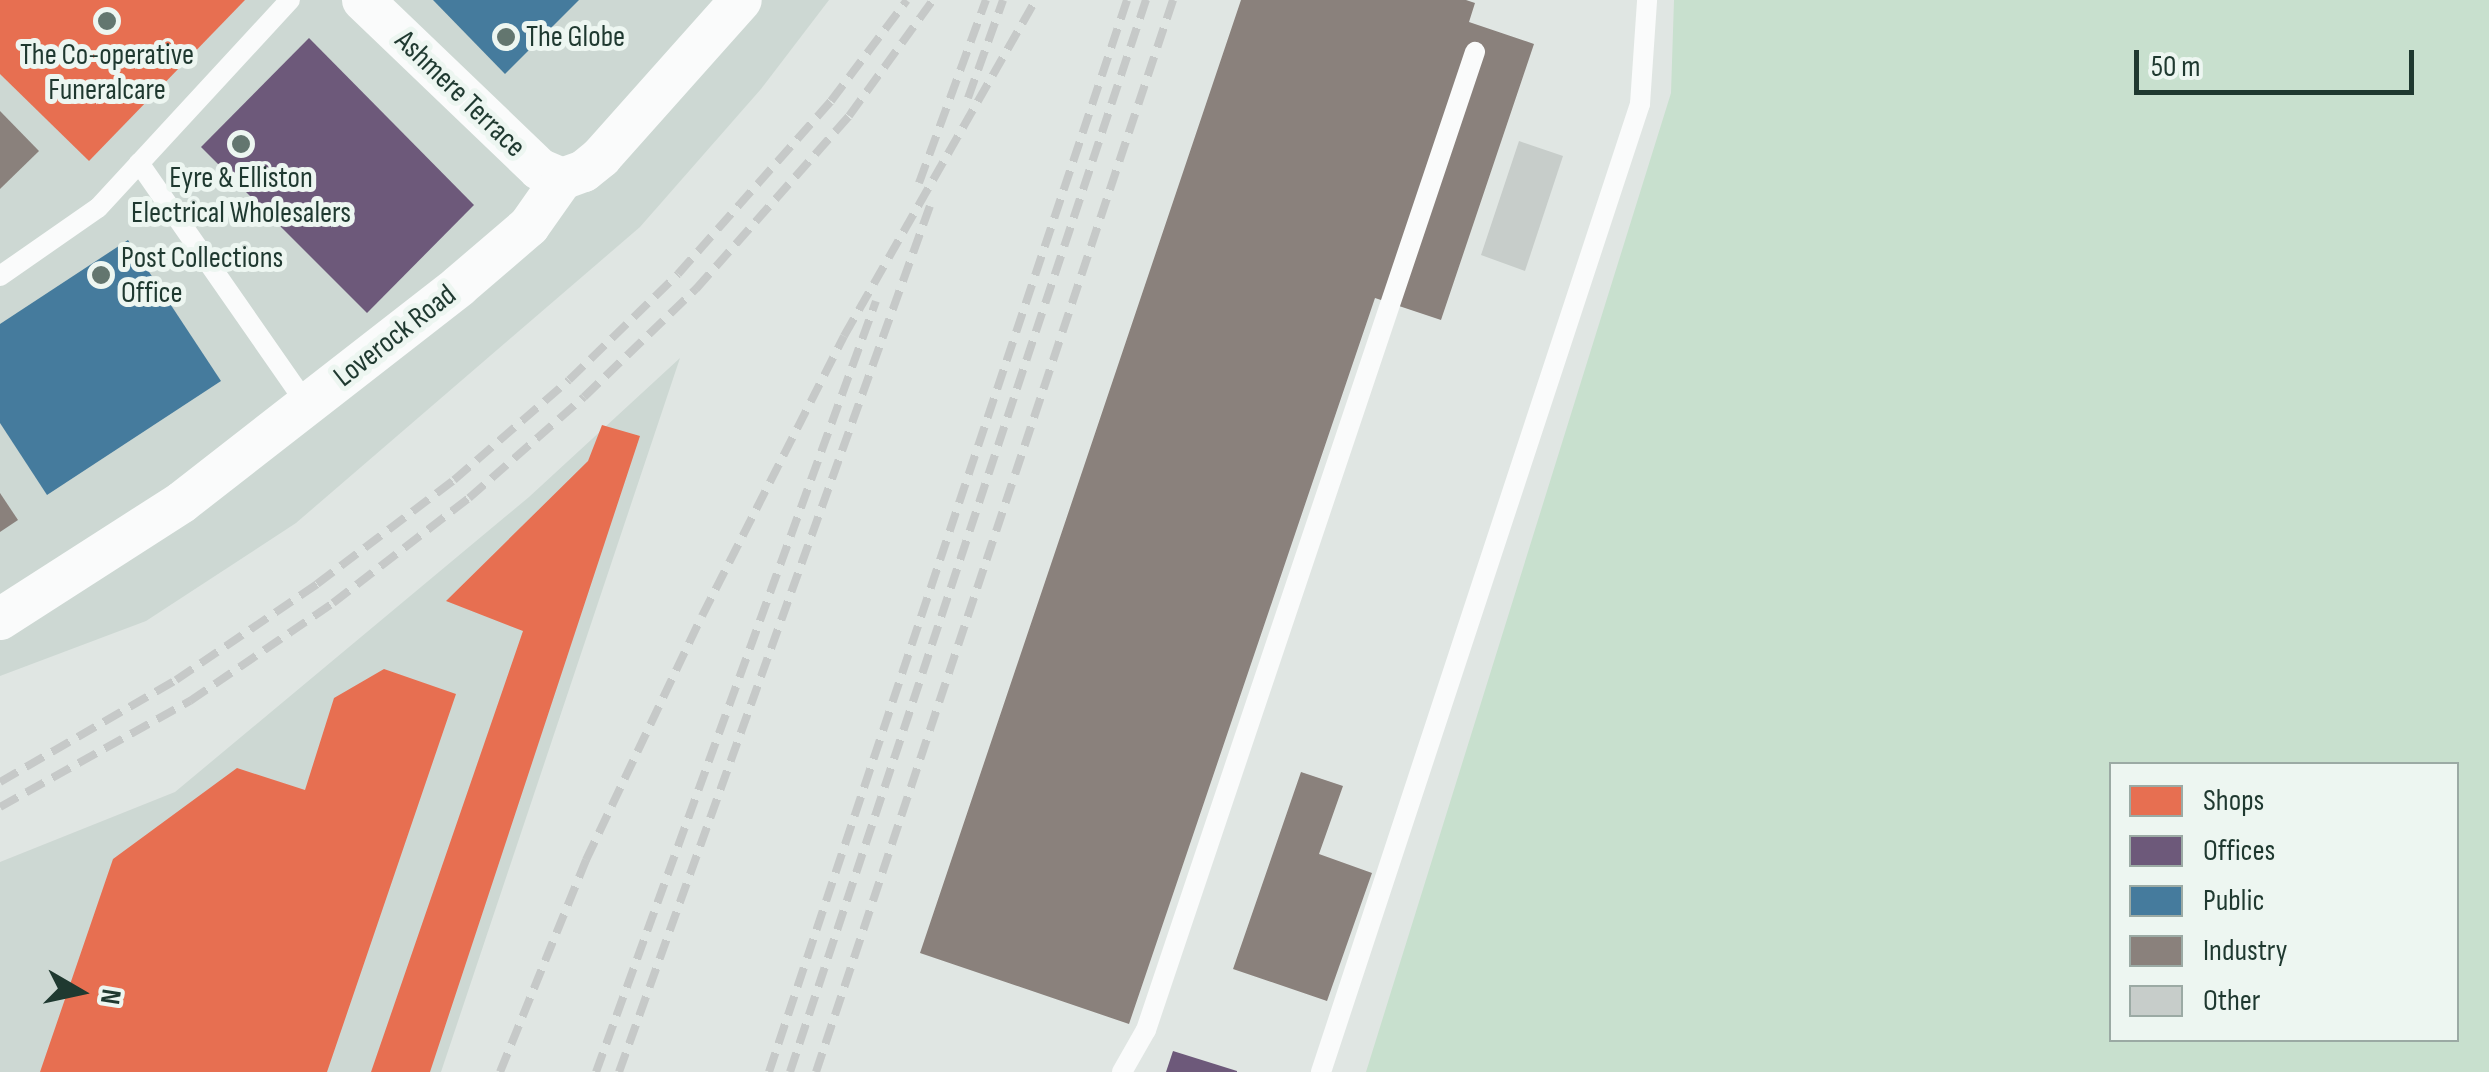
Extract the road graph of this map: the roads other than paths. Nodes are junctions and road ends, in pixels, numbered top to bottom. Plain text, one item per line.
1 (290, 0) edge
2 (363, 0) edge
3 (741, 0) edge
4 (1648, 0) edge
5 (1475, 52) dead end
6 (139, 163) junction
7 (562, 179) junction
8 (0, 276) edge
9 (308, 406) junction
10 (0, 619) edge
11 (1122, 1072) edge
12 (1321, 1072) edge

1 - 6 lane
2 - 7 street, Ashmere Terrace
3 - 7 street, Loverock Road
4 - 12 lane
5 - 11 lane
6 - 8 lane
6 - 9 lane
7 - 9 street, Loverock Road
9 - 10 street, Loverock Road

